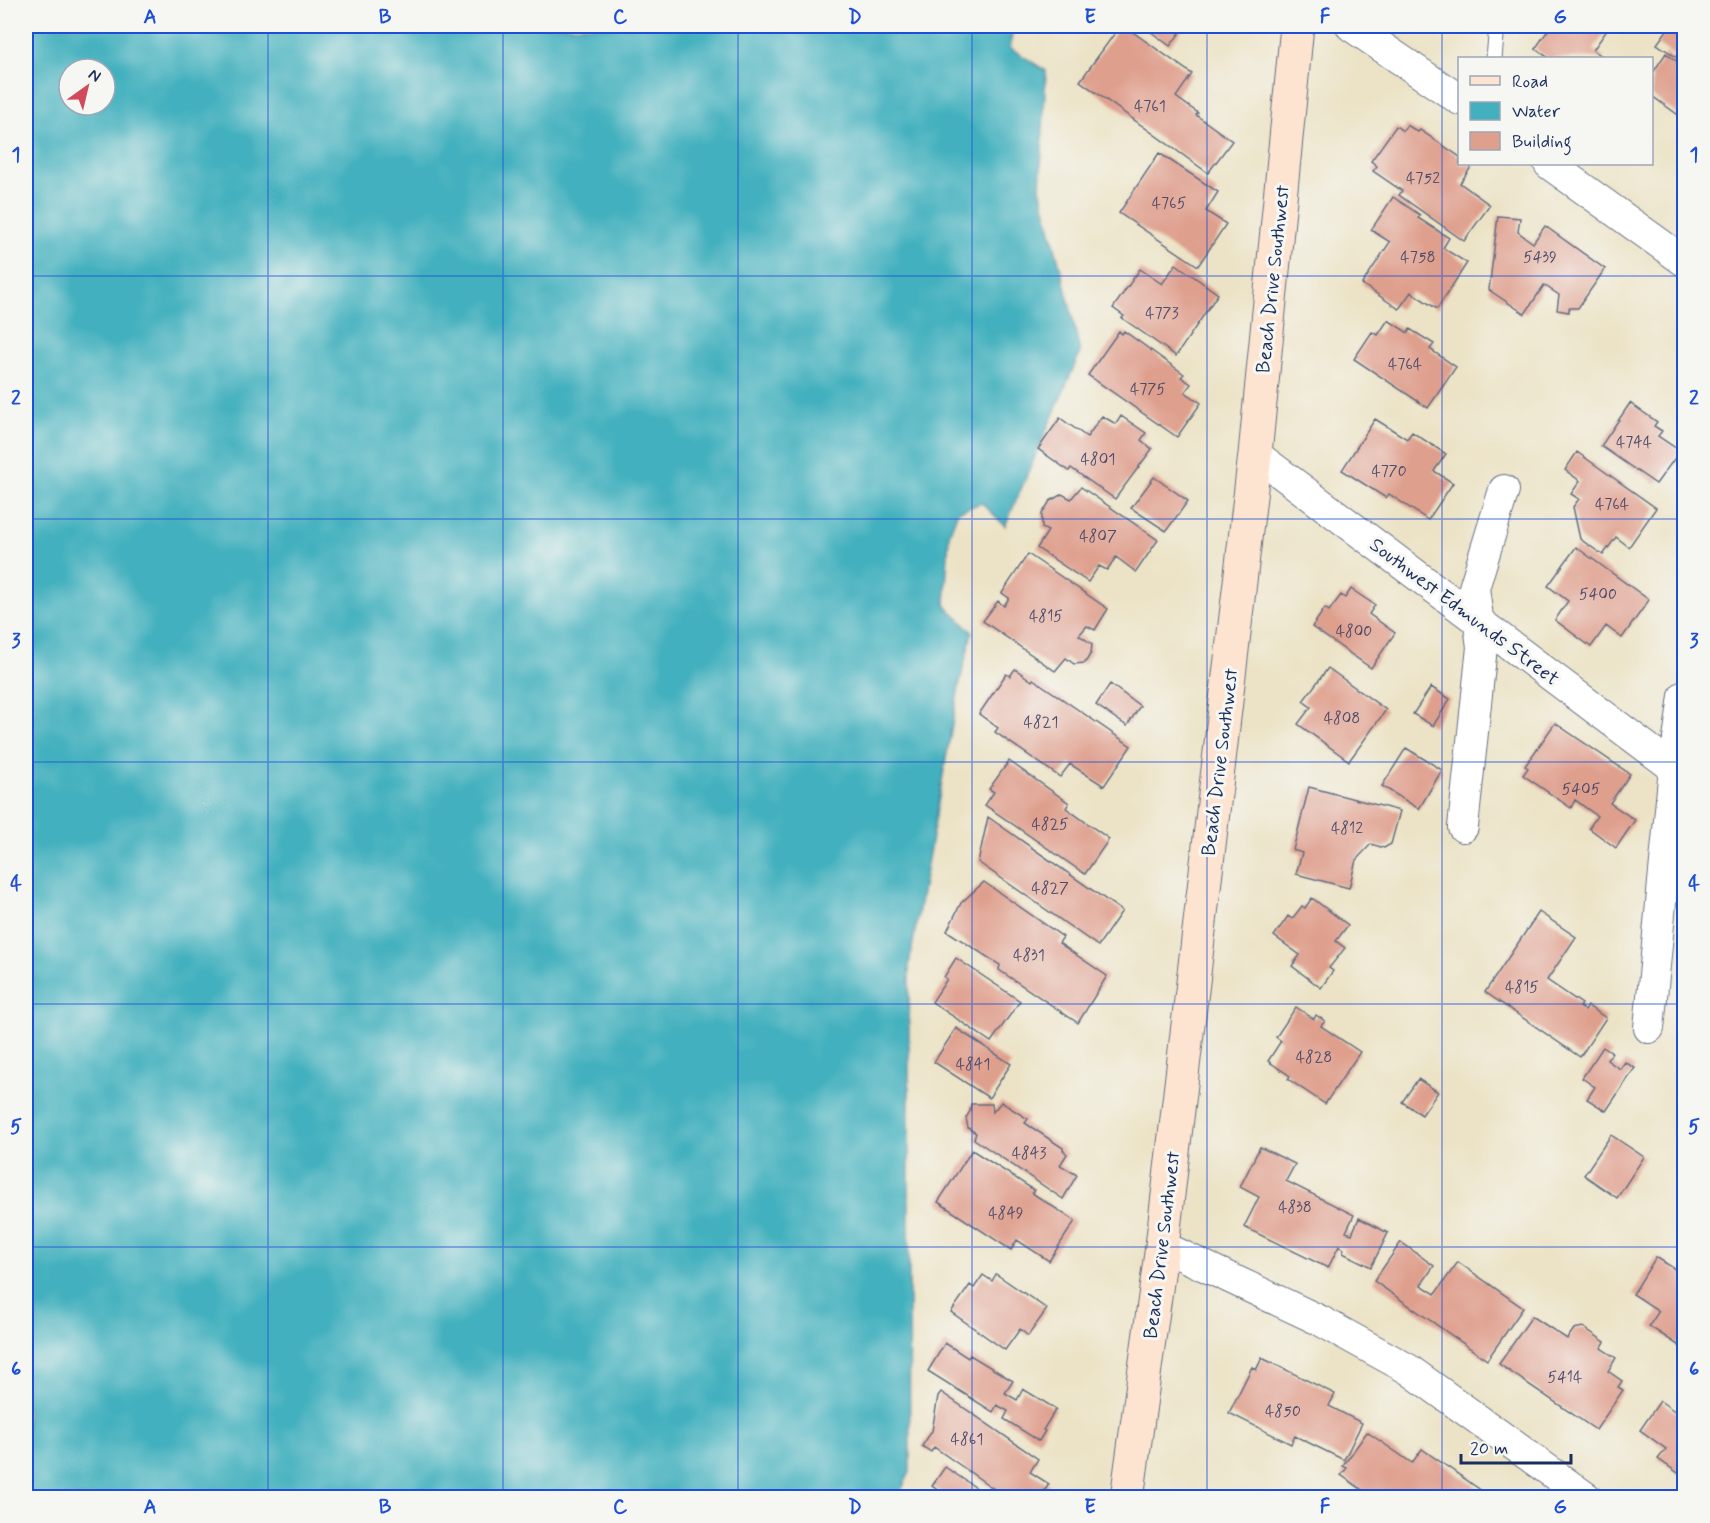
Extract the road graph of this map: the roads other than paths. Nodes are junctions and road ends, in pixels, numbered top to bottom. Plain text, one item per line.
1 (1297, 26) edge
2 (1351, 26) edge
3 (1497, 26) edge
4 (1494, 57) edge
5 (1458, 99) edge
6 (1550, 165) edge
7 (1684, 261) edge
8 (1255, 454) junction
9 (1504, 490) dead end
10 (1479, 620) junction
11 (1684, 696) edge
12 (1674, 768) junction
13 (1463, 827) dead end
14 (1649, 1028) dead end
15 (1162, 1246) junction
16 (1127, 1497) edge
17 (1587, 1497) edge

1 - 8 main road, Beach Drive Southwest
2 - 5 street
3 - 4 lane
6 - 7 street
8 - 10 street, Southwest Edmunds Street
8 - 15 main road, Beach Drive Southwest
9 - 10 street
10 - 12 street, Southwest Edmunds Street
10 - 13 street
11 - 12 street
12 - 14 street
15 - 16 main road, Beach Drive Southwest
15 - 17 street

